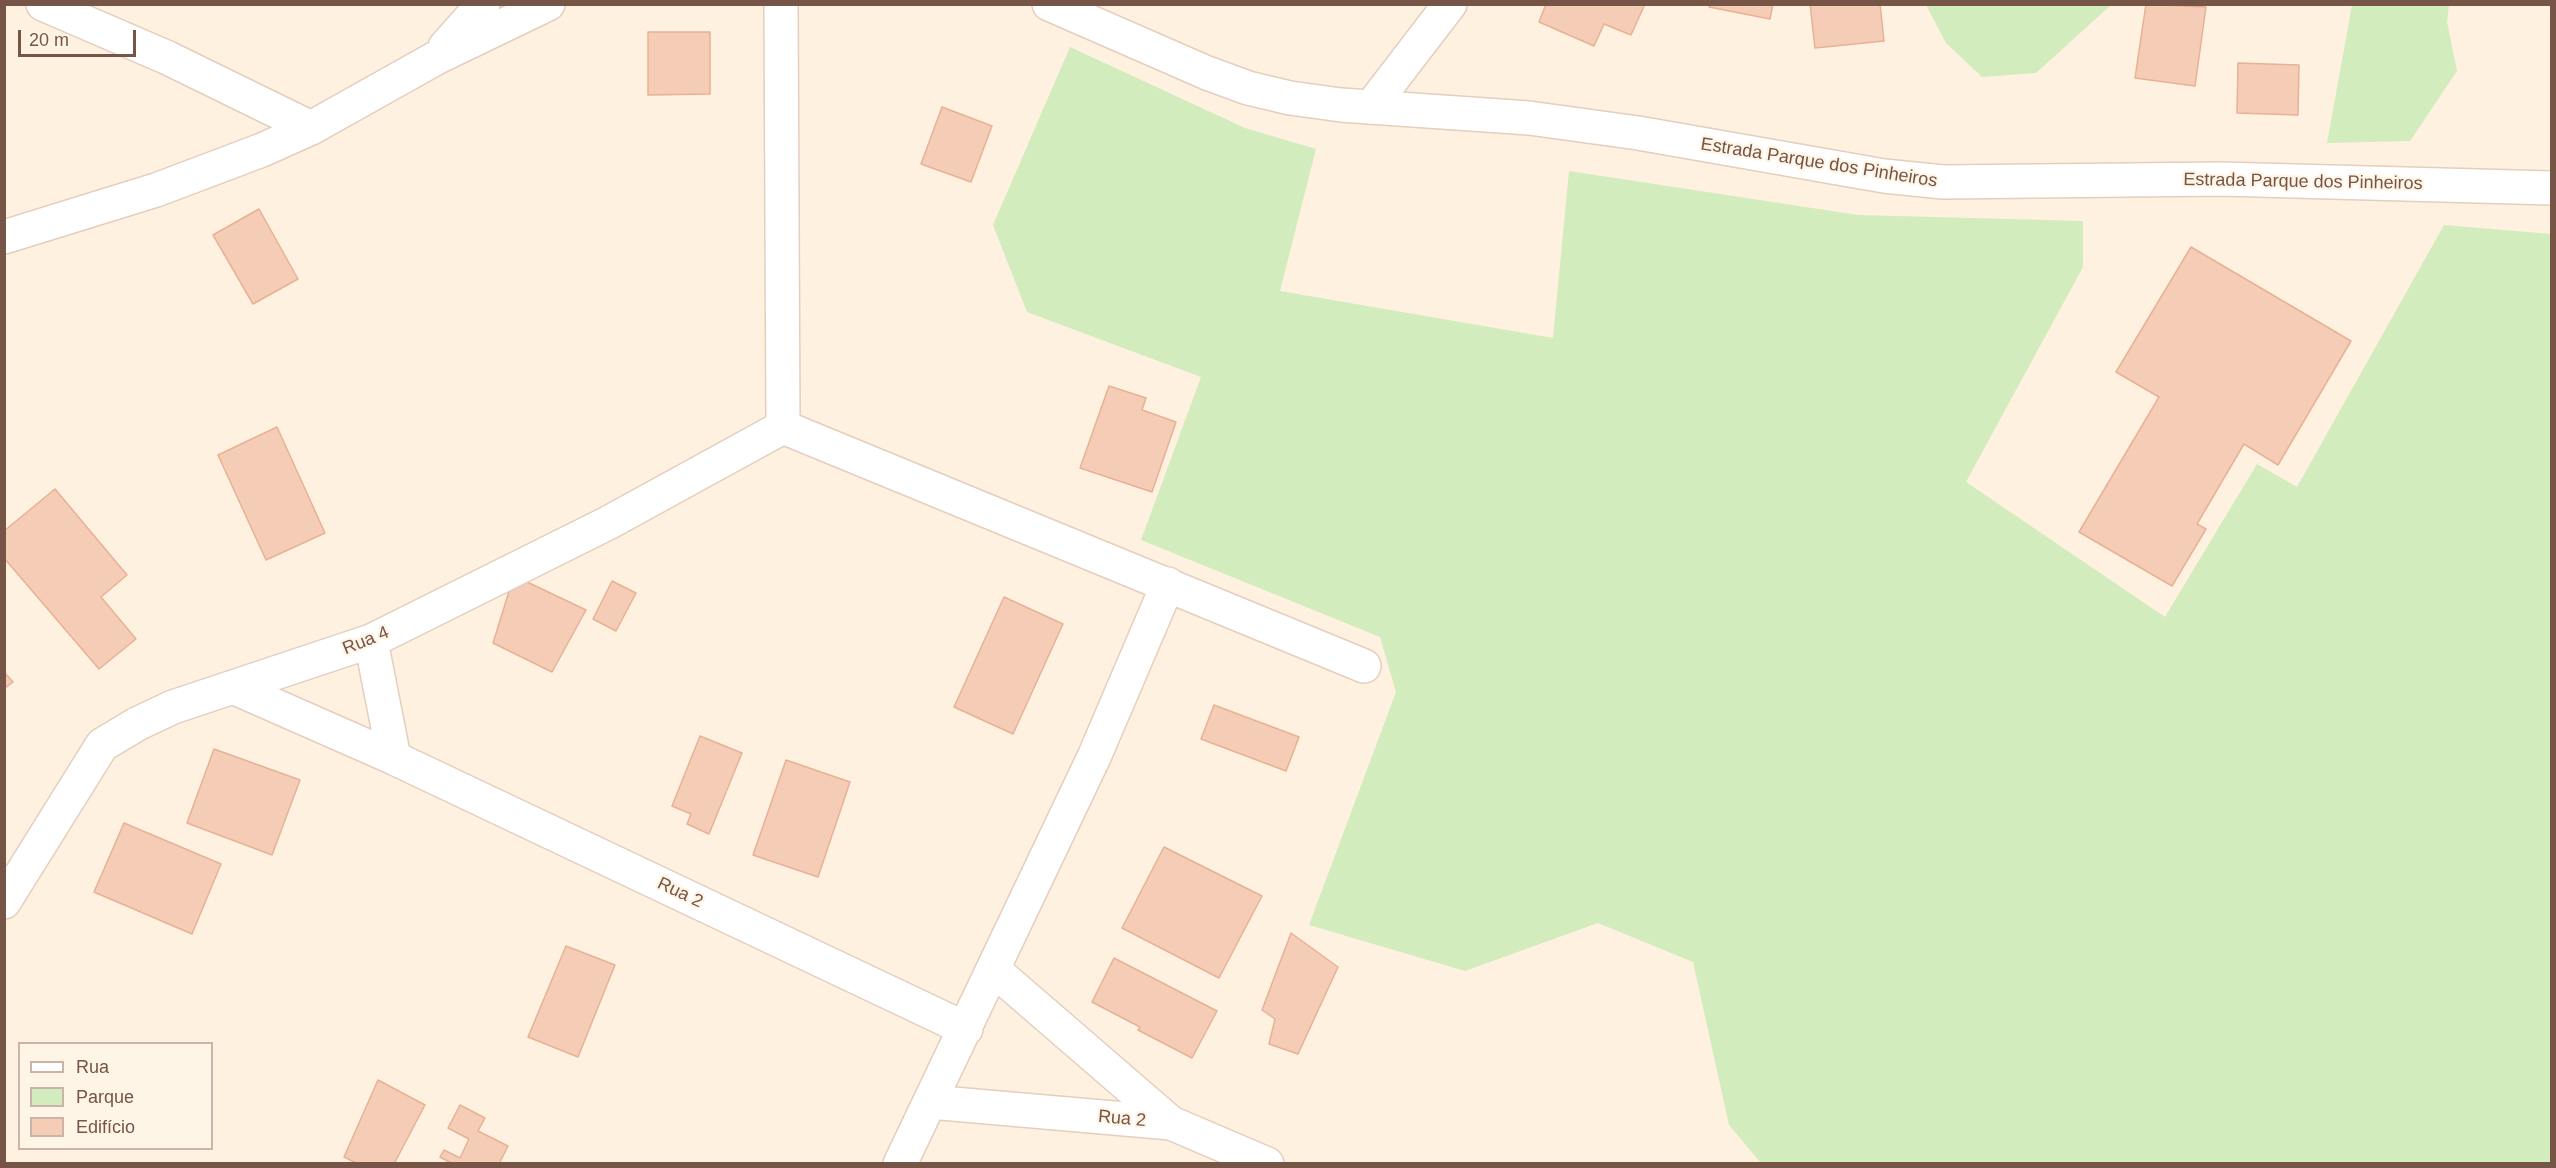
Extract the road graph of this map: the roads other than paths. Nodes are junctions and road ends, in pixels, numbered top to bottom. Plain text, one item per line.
1 (43, 4) edge
2 (483, 4) edge
3 (548, 4) edge
4 (781, 4) edge
5 (1049, 4) edge
6 (1082, 4) edge
7 (1450, 4) edge
8 (1136, 41) junction
9 (436, 58) junction
10 (1371, 107) junction
11 (310, 128) junction
12 (2552, 188) edge
13 (4, 237) edge
14 (783, 427) junction
15 (1168, 584) junction
16 (371, 641) junction
17 (1364, 666) dead end
18 (235, 688) junction
19 (394, 758) junction
20 (4, 902) edge
21 (994, 970) junction
22 (966, 1029) junction
23 (930, 1102) junction
24 (1171, 1123) junction
25 (900, 1164) edge
26 (1267, 1164) edge

1 - 11 street
2 - 9 street
3 - 9 street
4 - 14 street
5 - 8 street, Estrada Parque dos Pinheiros
6 - 8 street, Estrada Parque dos Pinheiros
7 - 10 street
8 - 10 street, Estrada Parque dos Pinheiros
9 - 11 street
10 - 12 street, Estrada Parque dos Pinheiros
11 - 13 street
14 - 15 street
14 - 16 street, Rua 4
15 - 17 street
15 - 21 street
16 - 18 street, Rua 4
16 - 19 street
18 - 19 street, Rua 2
18 - 20 street, Rua 4
19 - 22 street, Rua 2
21 - 22 street
21 - 24 street, Rua 2
22 - 23 street
23 - 24 street, Rua 2
23 - 25 street
24 - 26 street, Rua 2

